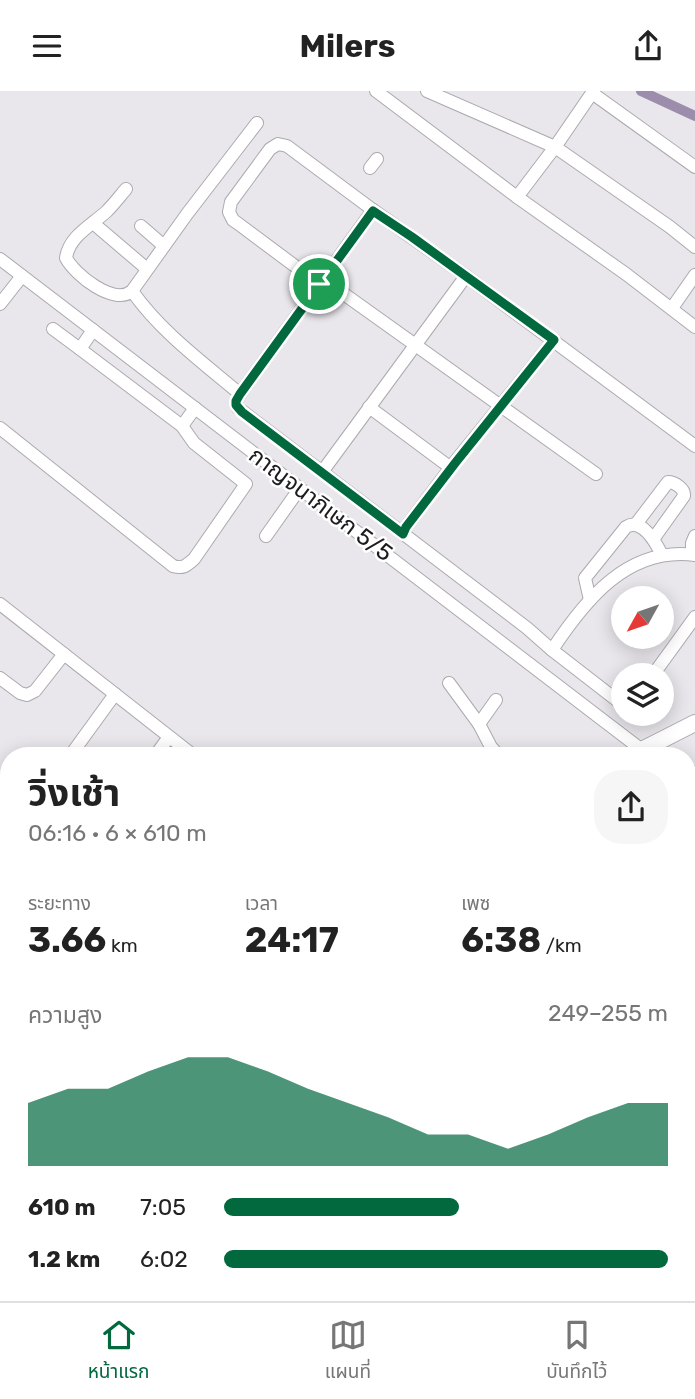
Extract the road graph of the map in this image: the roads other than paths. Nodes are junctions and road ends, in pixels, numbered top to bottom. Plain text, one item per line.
1 (376, 91) edge
2 (427, 91) edge
3 (589, 92) edge
4 (257, 123) dead end
5 (555, 147) junction
6 (695, 167) edge
7 (126, 189) dead end
8 (517, 197) junction
9 (373, 211) junction
10 (93, 223) junction
11 (141, 226) dead end
12 (164, 246) junction
13 (695, 247) edge
14 (0, 259) edge
15 (147, 269) junction
16 (695, 275) edge
17 (22, 276) junction
18 (466, 276) junction
19 (321, 282) junction
20 (132, 291) junction
21 (0, 304) edge
22 (672, 308) junction
23 (695, 327) edge
24 (54, 329) dead end
25 (93, 330) junction
26 (554, 340) junction
27 (414, 346) junction
28 (80, 349) junction
29 (240, 394) junction
30 (369, 407) junction
31 (501, 407) junction
32 (195, 408) junction
33 (182, 426) junction
34 (0, 428) edge
35 (695, 446) edge
36 (451, 468) junction
37 (322, 473) junction
38 (596, 474) dead end
39 (300, 488) junction
40 (636, 524) junction
41 (403, 534) junction
42 (266, 536) dead end
43 (695, 536) edge
44 (654, 538) junction
45 (662, 555) junction
46 (693, 555) edge
47 (602, 556) junction
48 (620, 572) junction
49 (590, 600) junction
50 (0, 604) edge
51 (695, 617) edge
52 (552, 650) junction
53 (64, 654) junction
54 (662, 663) edge
55 (0, 678) edge
56 (449, 683) dead end
57 (115, 694) junction
58 (611, 696) edge
59 (496, 700) dead end
60 (695, 723) edge
61 (479, 724) junction
62 (169, 737) junction
63 (77, 747) edge
64 (162, 747) edge
65 (182, 747) edge
66 (491, 747) edge
67 (628, 747) edge
68 (648, 747) edge

1 - 8 street
2 - 5 street
3 - 5 street
3 - 6 street
4 - 12 street
5 - 8 street
5 - 13 street
7 - 10 street
8 - 22 street
9 - 18 street
9 - 19 street
9 - 19 street
10 - 15 street
10 - 20 street
11 - 12 street
12 - 15 street
14 - 17 street, กาญจนาภิเษก 5/5
15 - 20 street
16 - 22 street
17 - 21 street
17 - 25 street, กาญจนาภิเษก 5/5
18 - 26 street
18 - 27 street
19 - 27 street
19 - 29 street
20 - 29 street
22 - 23 street
24 - 28 street
25 - 28 street
25 - 32 street, กาญจนาภิเษก 5/5
26 - 31 street
26 - 35 street
27 - 30 street
27 - 31 street
28 - 33 street
29 - 37 street
30 - 36 street
30 - 37 street
31 - 36 street
31 - 38 street
32 - 33 street
32 - 39 street, กาญจนาภิเษก 5/5
33 - 34 street
36 - 41 street
37 - 41 street
39 - 42 street
39 - 67 street, กาญจนาภิเษก 5/5
40 - 44 street
40 - 44 street
40 - 47 street
41 - 52 street
43 - 46 street
44 - 45 street
45 - 46 street
45 - 48 street
47 - 48 street
47 - 49 street
48 - 49 street
49 - 52 street
50 - 53 street
51 - 54 street
52 - 58 street
53 - 55 street
53 - 57 street
56 - 61 street
57 - 62 street
57 - 63 street
59 - 61 street
60 - 68 main road
61 - 66 street
62 - 64 street
62 - 65 street

